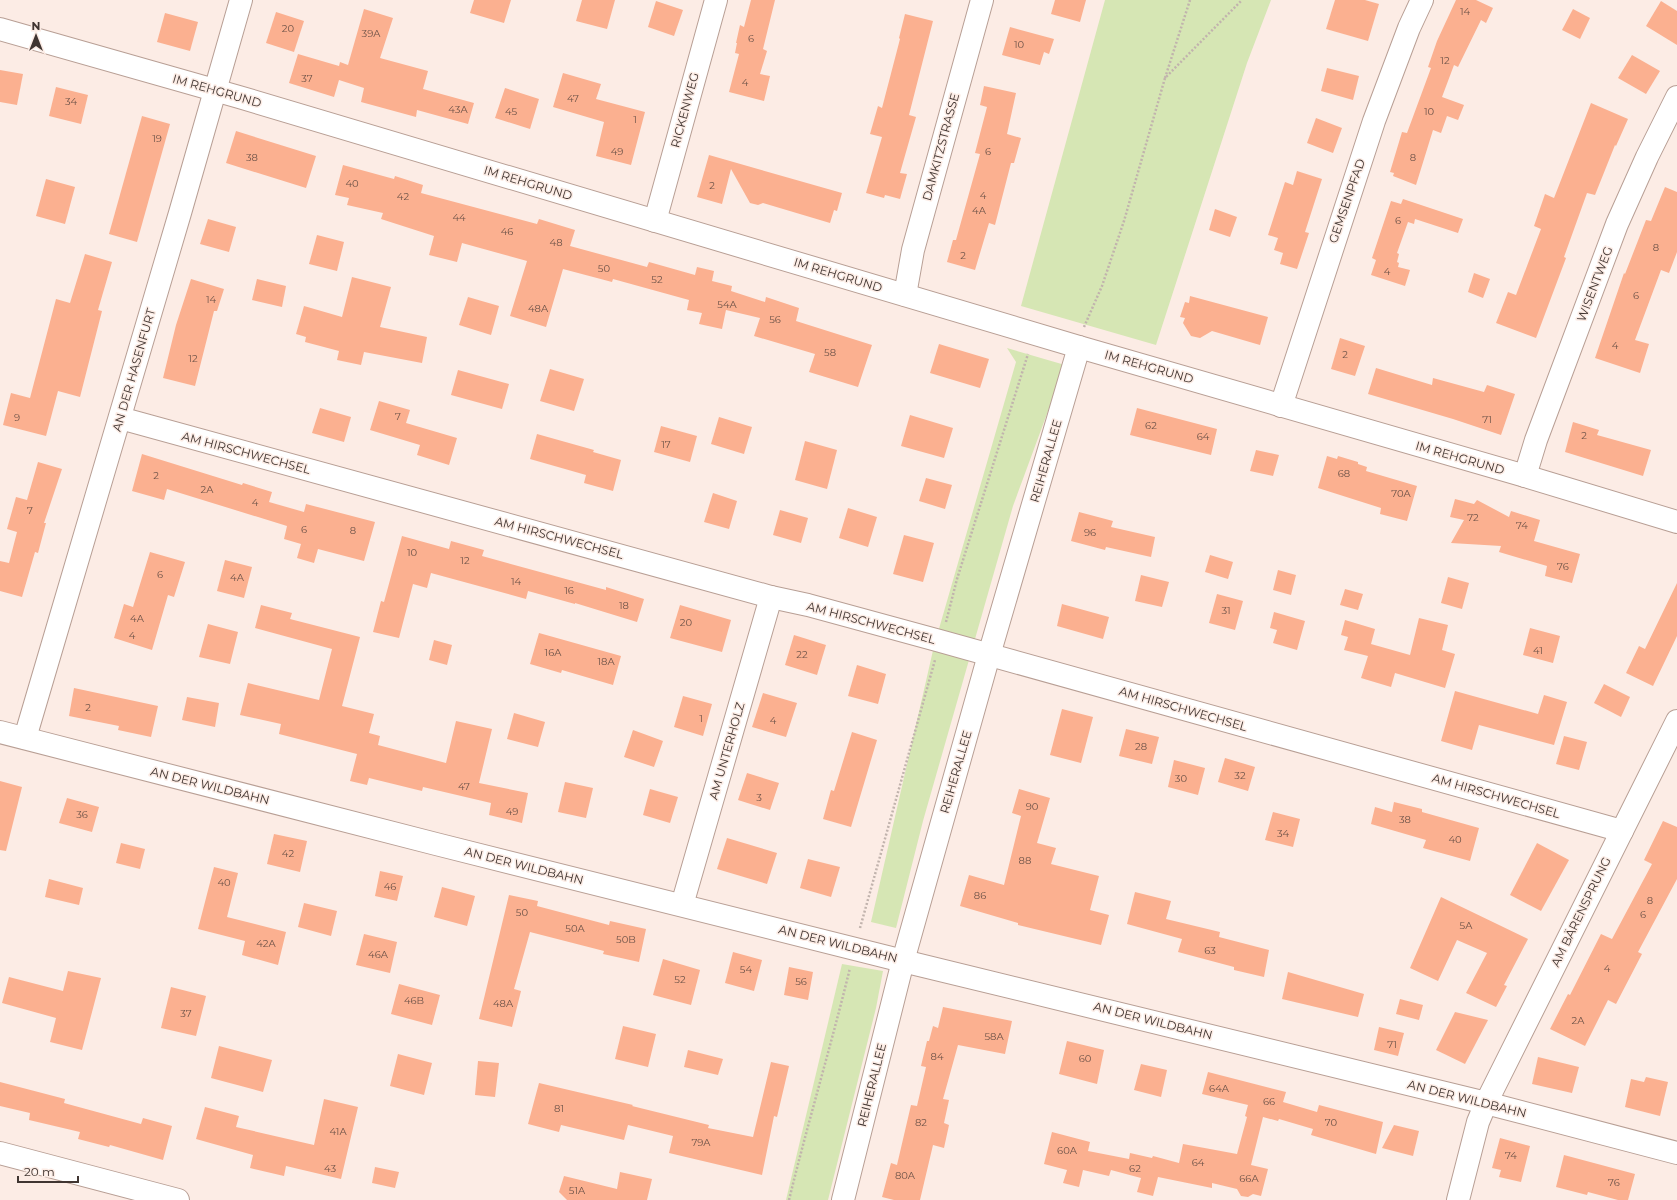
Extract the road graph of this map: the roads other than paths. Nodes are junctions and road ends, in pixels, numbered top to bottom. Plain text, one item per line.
1 (241, 0) edge
2 (716, 0) edge
3 (982, 0) edge
4 (1422, 0) edge
5 (0, 28) edge
6 (215, 90) junction
7 (1677, 97) edge
8 (655, 221) junction
9 (905, 295) junction
10 (1079, 347) junction
11 (1281, 406) junction
12 (120, 418) junction
13 (1525, 476) junction
14 (1677, 522) edge
15 (772, 597) junction
16 (989, 655) junction
17 (1676, 726) edge
18 (0, 732) edge
19 (25, 738) junction
20 (1622, 831) junction
21 (682, 905) junction
22 (903, 961) junction
23 (1486, 1103) junction
24 (0, 1153) edge
25 (1677, 1153) edge
26 (178, 1200) edge
27 (843, 1200) edge
28 (1458, 1200) edge

1 - 6 street, AN DER HASENFURT
2 - 8 street, RICKENWEG
3 - 9 street, DAMKITZSTRASSE
4 - 11 street, GEMSENPFAD
5 - 6 street, IM REHGRUND
6 - 8 street, IM REHGRUND
6 - 12 street, AN DER HASENFURT
7 - 13 street, WISENTWEG
8 - 9 street, IM REHGRUND
9 - 10 street, IM REHGRUND
10 - 11 street, IM REHGRUND
10 - 16 street, REIHERALLEE
11 - 13 street, IM REHGRUND
12 - 15 street, AM HIRSCHWECHSEL
12 - 19 street, AN DER HASENFURT
13 - 14 street, IM REHGRUND
15 - 16 street, AM HIRSCHWECHSEL
15 - 21 street, AM UNTERHOLZ
16 - 20 street, AM HIRSCHWECHSEL
16 - 22 street, REIHERALLEE
17 - 20 street, AM BÄRENSPRUNG
18 - 19 street, AN DER WILDBAHN
19 - 21 street, AN DER WILDBAHN
20 - 23 street, AM BÄRENSPRUNG
21 - 22 street, AN DER WILDBAHN
22 - 23 street, AN DER WILDBAHN
22 - 27 street, REIHERALLEE
23 - 25 street, AN DER WILDBAHN
23 - 28 street, AM BÄRENSPRUNG
24 - 26 street

